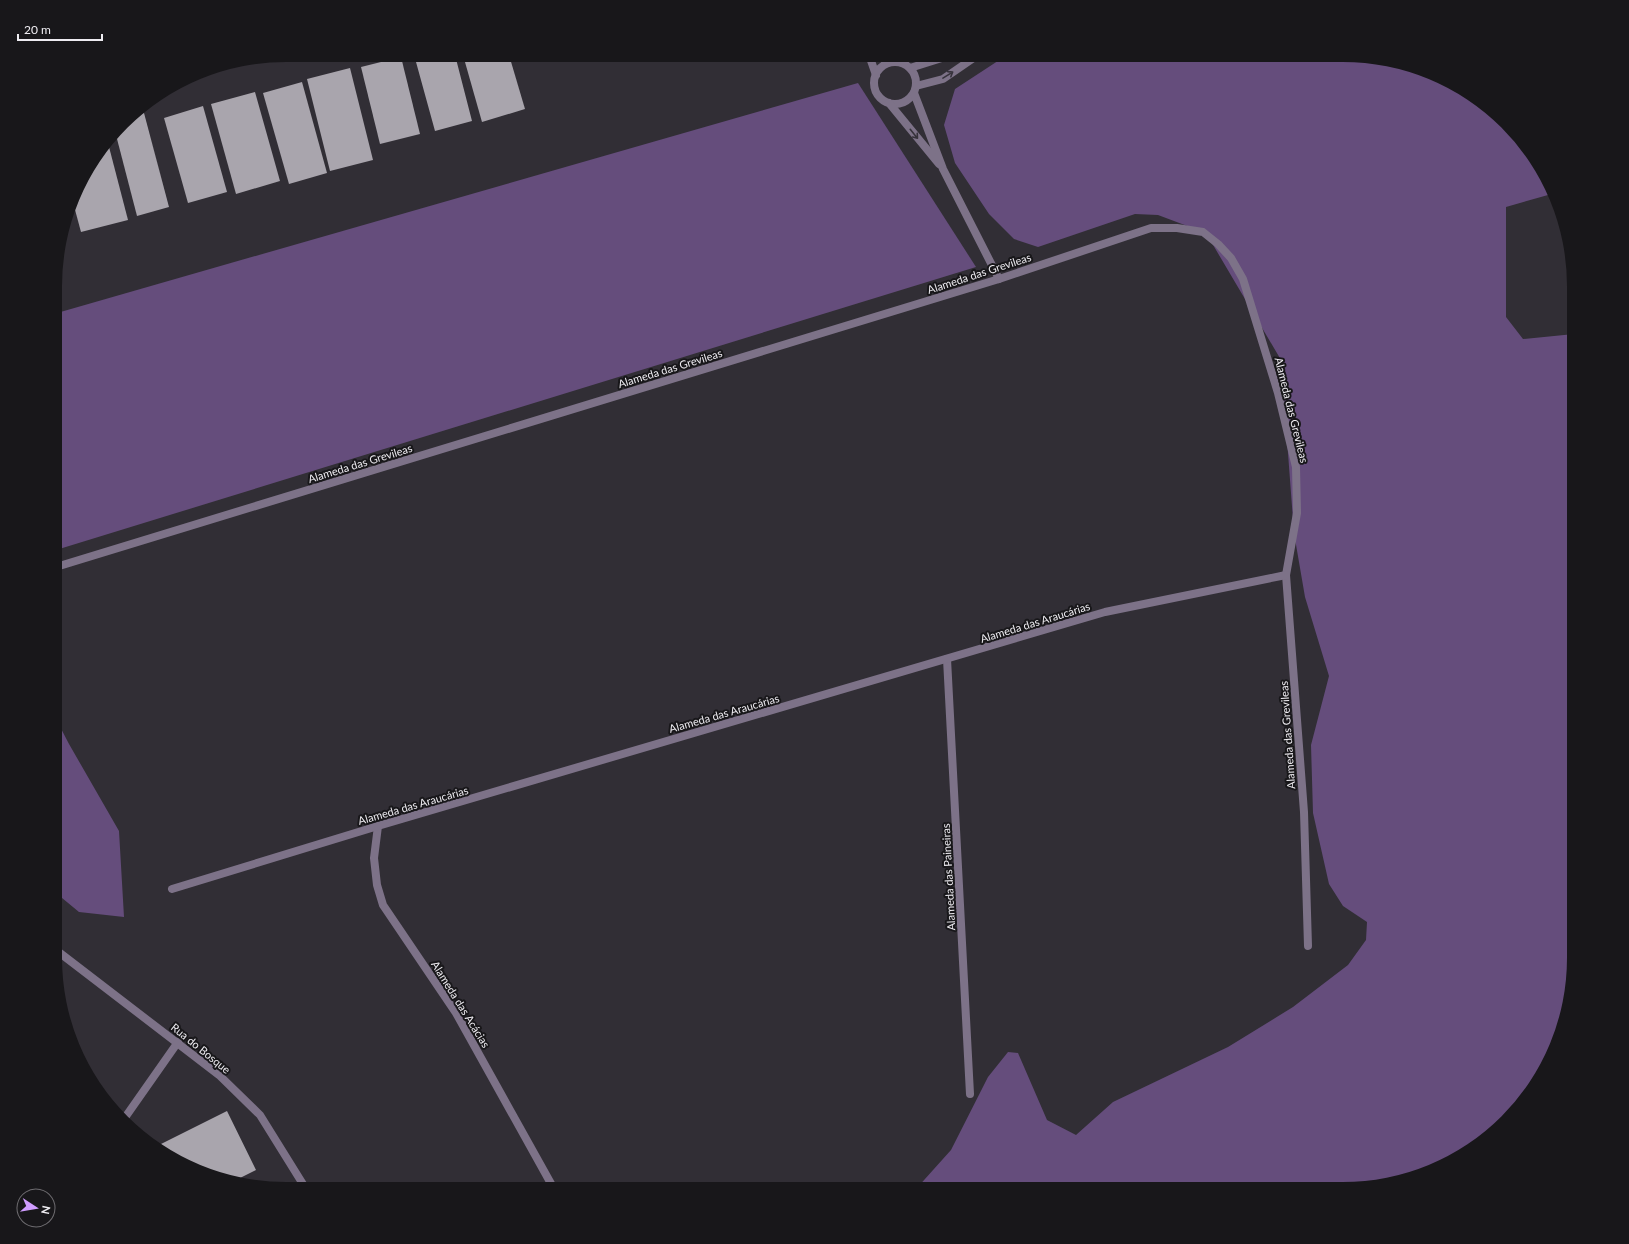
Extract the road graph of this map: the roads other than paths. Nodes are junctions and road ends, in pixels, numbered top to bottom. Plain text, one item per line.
1 (871, 62) edge
2 (890, 62) edge
3 (900, 62) edge
4 (931, 62) edge
5 (969, 62) edge
6 (910, 68) junction
7 (876, 75) junction
8 (915, 90) junction
9 (889, 103) junction
10 (943, 169) junction
11 (999, 279) junction
12 (62, 565) edge
13 (1286, 575) junction
14 (947, 659) junction
15 (378, 826) junction
16 (172, 889) dead end
17 (1308, 946) dead end
18 (62, 955) edge
19 (178, 1042) junction
20 (970, 1094) dead end
21 (127, 1115) edge
22 (302, 1182) edge
23 (550, 1182) edge

1 - 7 street
2 - 7 street
3 - 6 street
4 - 6 street
8 -> 5 street
6 - 8 street
7 - 9 street
8 - 9 street
8 - 10 street
9 -> 10 street
10 - 11 street
11 - 12 street, Alameda das Grevileas
11 - 13 street, Alameda das Grevileas
13 - 14 street, Alameda das Araucárias
13 - 17 street, Alameda das Grevileas
14 - 15 street, Alameda das Araucárias
14 - 20 street, Alameda das Paineiras
15 - 16 street, Alameda das Araucárias
15 - 23 street, Alameda das Acácias
18 - 19 street, Rua do Bosque
19 - 21 street
19 - 22 street, Rua do Bosque

